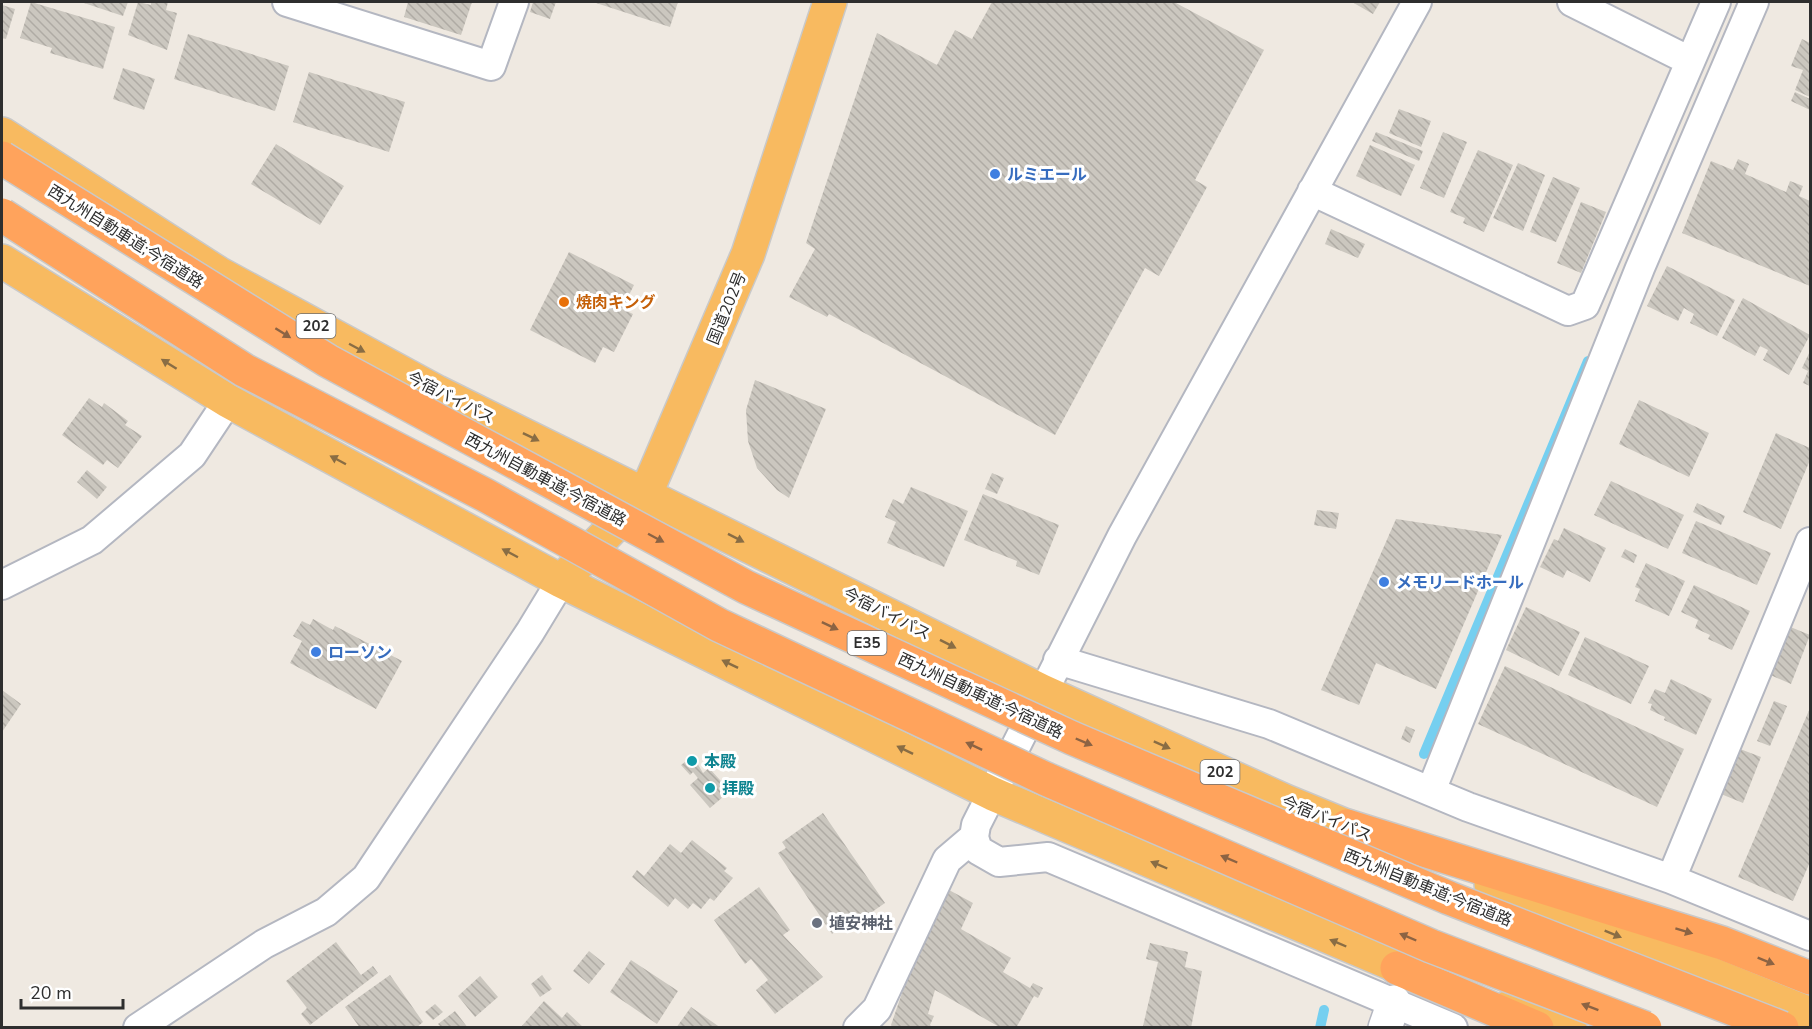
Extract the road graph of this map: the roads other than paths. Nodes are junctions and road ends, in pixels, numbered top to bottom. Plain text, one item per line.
1 (287, 2) edge
2 (513, 2) edge
3 (830, 2) edge
4 (1417, 2) edge
5 (1572, 2) edge
6 (1716, 2) edge
7 (1754, 2) edge
8 (1690, 61) junction
9 (2, 134) edge
10 (2, 158) edge
11 (1312, 191) junction
12 (2, 215) edge
13 (2, 261) edge
14 (228, 401) junction
15 (646, 493) junction
16 (1810, 542) edge
17 (561, 581) junction
18 (2, 585) edge
19 (1058, 660) junction
20 (1042, 691) junction
21 (1431, 791) junction
22 (993, 794) junction
23 (1347, 826) junction
24 (974, 837) junction
25 (1671, 879) junction
26 (1810, 936) edge
27 (1397, 968) junction
28 (1810, 978) edge
29 (1810, 1014) edge
30 (1389, 1015) edge
31 (138, 1028) edge
32 (858, 1028) edge
33 (1453, 1028) edge
34 (1537, 1028) edge
35 (1570, 1028) edge
36 (1645, 1028) edge
37 (1782, 1028) edge

1 - 2 street
3 - 15 highway, 国道202号
4 - 11 street
5 - 8 street
6 - 8 street
7 - 21 street
8 - 11 street
9 -> 15 highway, 今宿バイパス / 202
10 -> 37 highway, 西九州自動車道;今宿道路 / E35, bridge
11 - 19 street
36 -> 12 highway, bridge
14 -> 13 highway
17 -> 14 highway
14 - 18 street
15 - 17 highway, 国道202号
15 -> 20 highway, 今宿バイパス / 202
16 - 25 street
22 -> 17 highway
17 - 31 street
19 - 20 street
19 - 21 street
20 - 22 street
20 -> 23 highway, 今宿バイパス / 202
21 - 25 street
22 - 24 street
27 -> 22 highway
23 -> 28 highway
23 -> 29 highway, 今宿バイパス / 202
24 - 30 street
24 - 32 street
25 - 26 street
27 - 34 highway
27 - 35 highway
30 - 33 street

